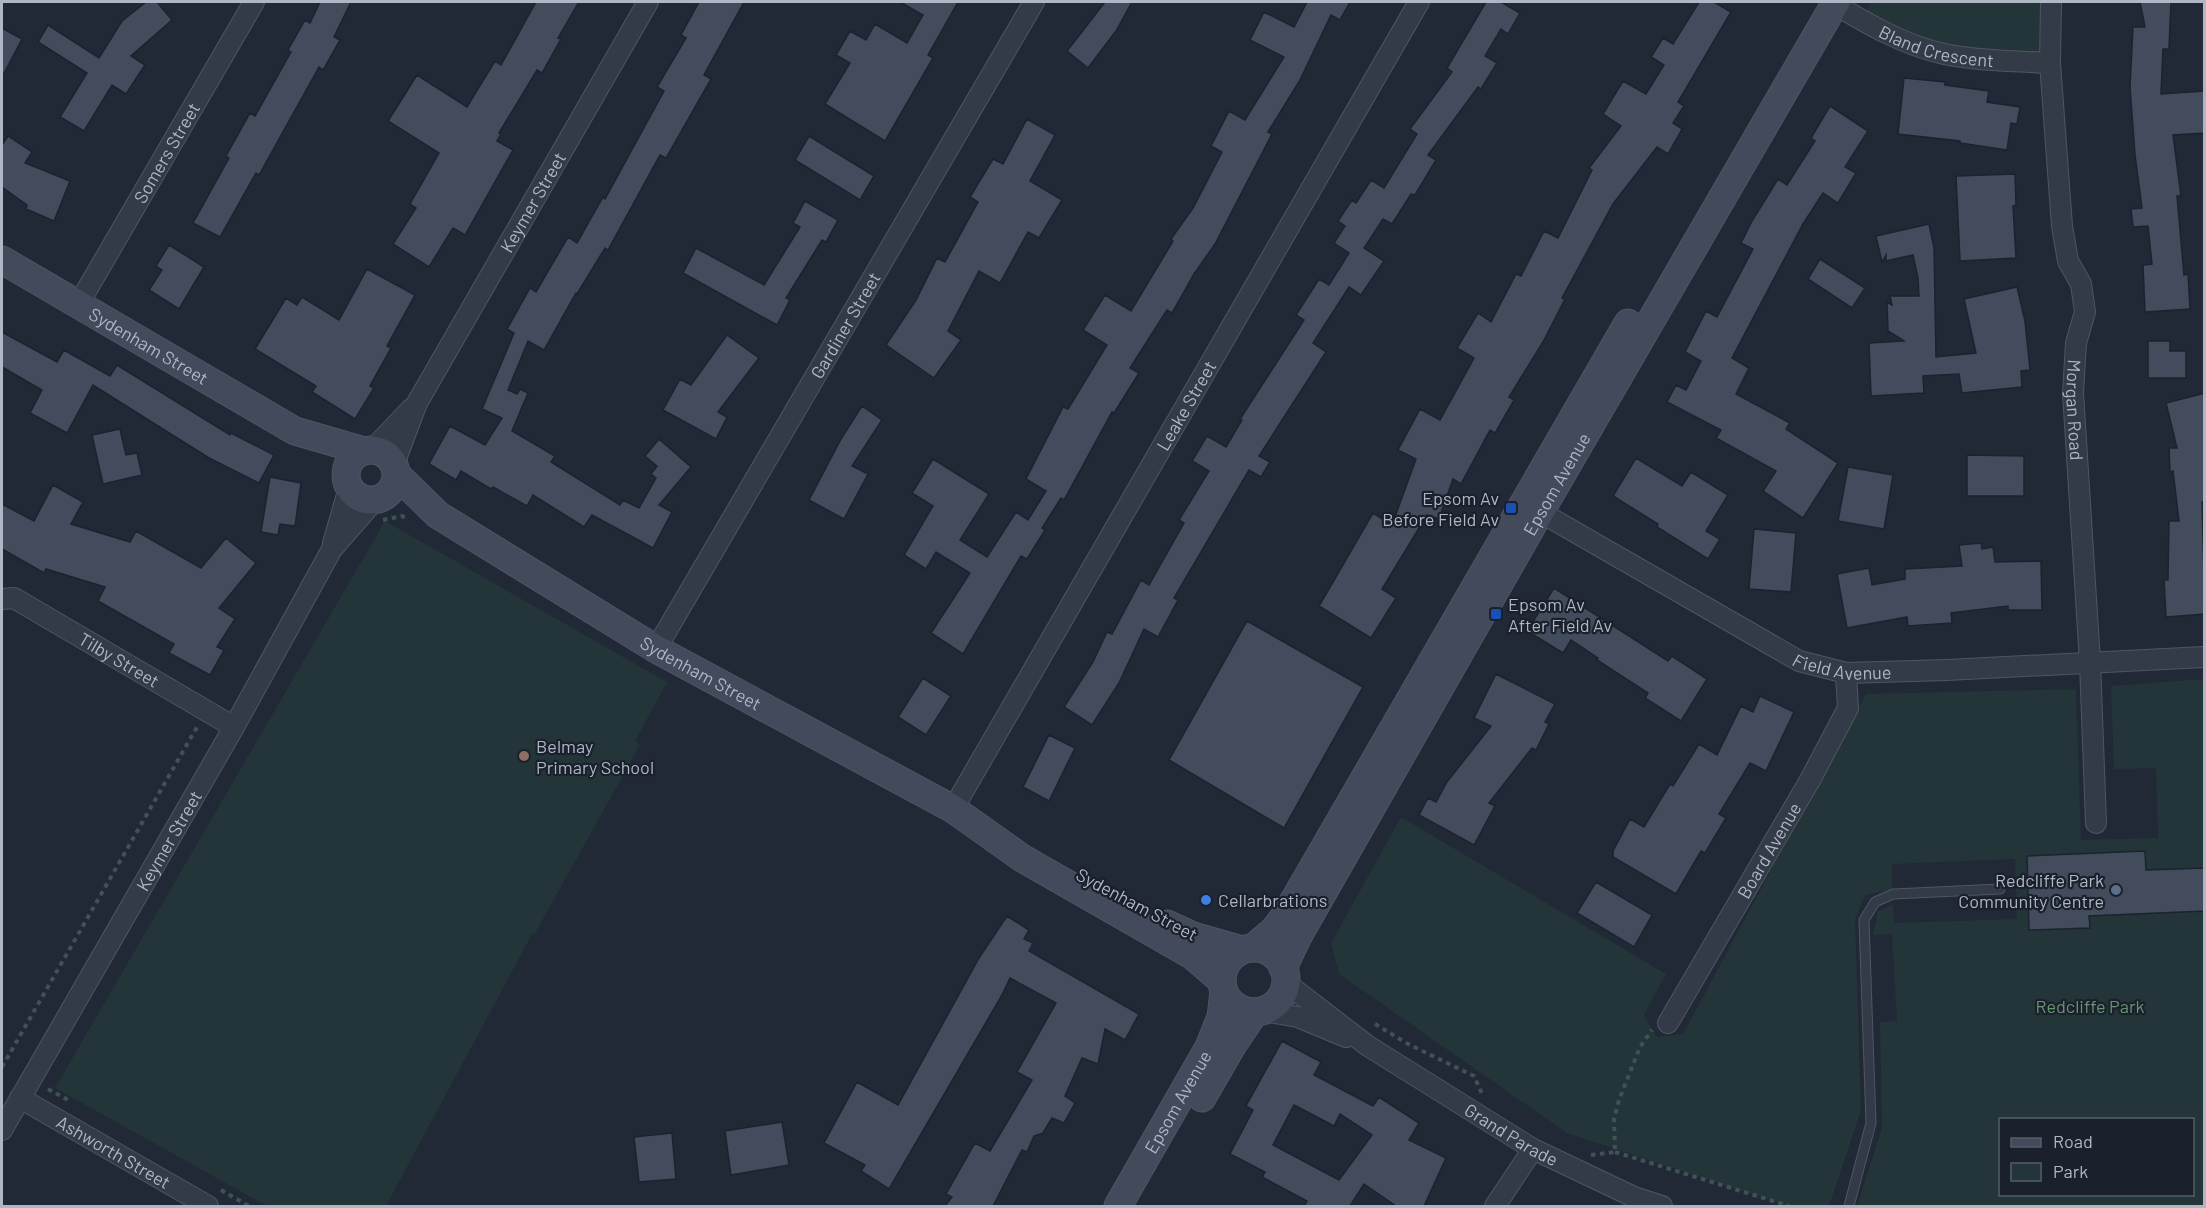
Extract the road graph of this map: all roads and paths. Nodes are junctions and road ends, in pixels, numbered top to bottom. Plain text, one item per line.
1 (254, 2) edge
2 (648, 2) edge
3 (1034, 2) edge
4 (1419, 2) edge
5 (1829, 2) edge
6 (2051, 2) edge
7 (2050, 63) junction
8 (2, 260) edge
9 (78, 305) junction
10 (296, 430) junction
11 (381, 473) junction
12 (347, 484) junction
13 (1532, 507) junction
14 (332, 549) junction
15 (2, 598) edge
16 (656, 649) junction
17 (2205, 657) edge
18 (2090, 662) junction
19 (1846, 673) junction
20 (206, 710) junction
21 (234, 727) junction
22 (962, 814) junction
23 (2096, 824) dead end
24 (2000, 889) dead end
25 (1247, 949) junction
26 (1285, 976) junction
27 (1223, 986) junction
28 (1260, 1011) junction
29 (1370, 1022) dead end
30 (1668, 1023) joint
31 (1368, 1046) junction
32 (2, 1067) edge
33 (1484, 1097) dead end
34 (20, 1098) junction
35 (2, 1130) edge
36 (1533, 1149) junction
37 (1615, 1152) junction
38 (1585, 1155) dead end
39 (208, 1206) edge
40 (1118, 1206) edge
41 (1140, 1206) edge
42 (1495, 1206) edge
43 (1662, 1206) edge
44 (1788, 1206) edge
45 (1850, 1206) edge

1 - 9 street, Somers Street
2 - 11 street, Keymer Street
3 - 16 street, Gardiner Street
4 - 22 street, Leake Street
5 - 7 street, Bland Crescent
5 - 13 street, Epsom Avenue
6 - 7 street, Morgan Road
7 - 18 street, Morgan Road
8 - 9 street, Sydenham Street
9 - 10 street, Sydenham Street
10 - 11 street, Sydenham Street
10 - 12 street, Sydenham Street
11 - 12 street, Sydenham Street
11 - 12 street
11 - 14 street, Keymer Street
11 - 16 street, Sydenham Street
12 - 14 street, Keymer Street
13 - 19 street, Field Avenue
13 - 25 street, Epsom Avenue
13 - 26 street, Epsom Avenue
14 - 21 street, Keymer Street
15 - 20 street, Tilby Street
16 - 22 street, Sydenham Street
17 - 18 street, Field Avenue
18 - 19 street, Field Avenue
18 - 23 street, Morgan Road
19 - 30 street, Board Avenue
20 - 21 street, Tilby Street
20 - 32 path
21 - 34 street, Keymer Street
22 - 25 street, Sydenham Street
22 - 27 street, Sydenham Street
24 - 45 lane
25 - 26 street
25 - 27 street
26 - 28 street
26 - 31 street, Grand Parade
27 - 28 street
27 - 40 street, Epsom Avenue
28 - 31 street, Grand Parade
28 - 41 street, Epsom Avenue
29 - 33 path
30 - 37 path
31 - 36 street, Grand Parade
34 - 35 street, Keymer Street
34 - 39 street, Ashworth Street
36 - 42 street
36 - 43 street, Grand Parade
37 - 38 path
37 - 44 path

